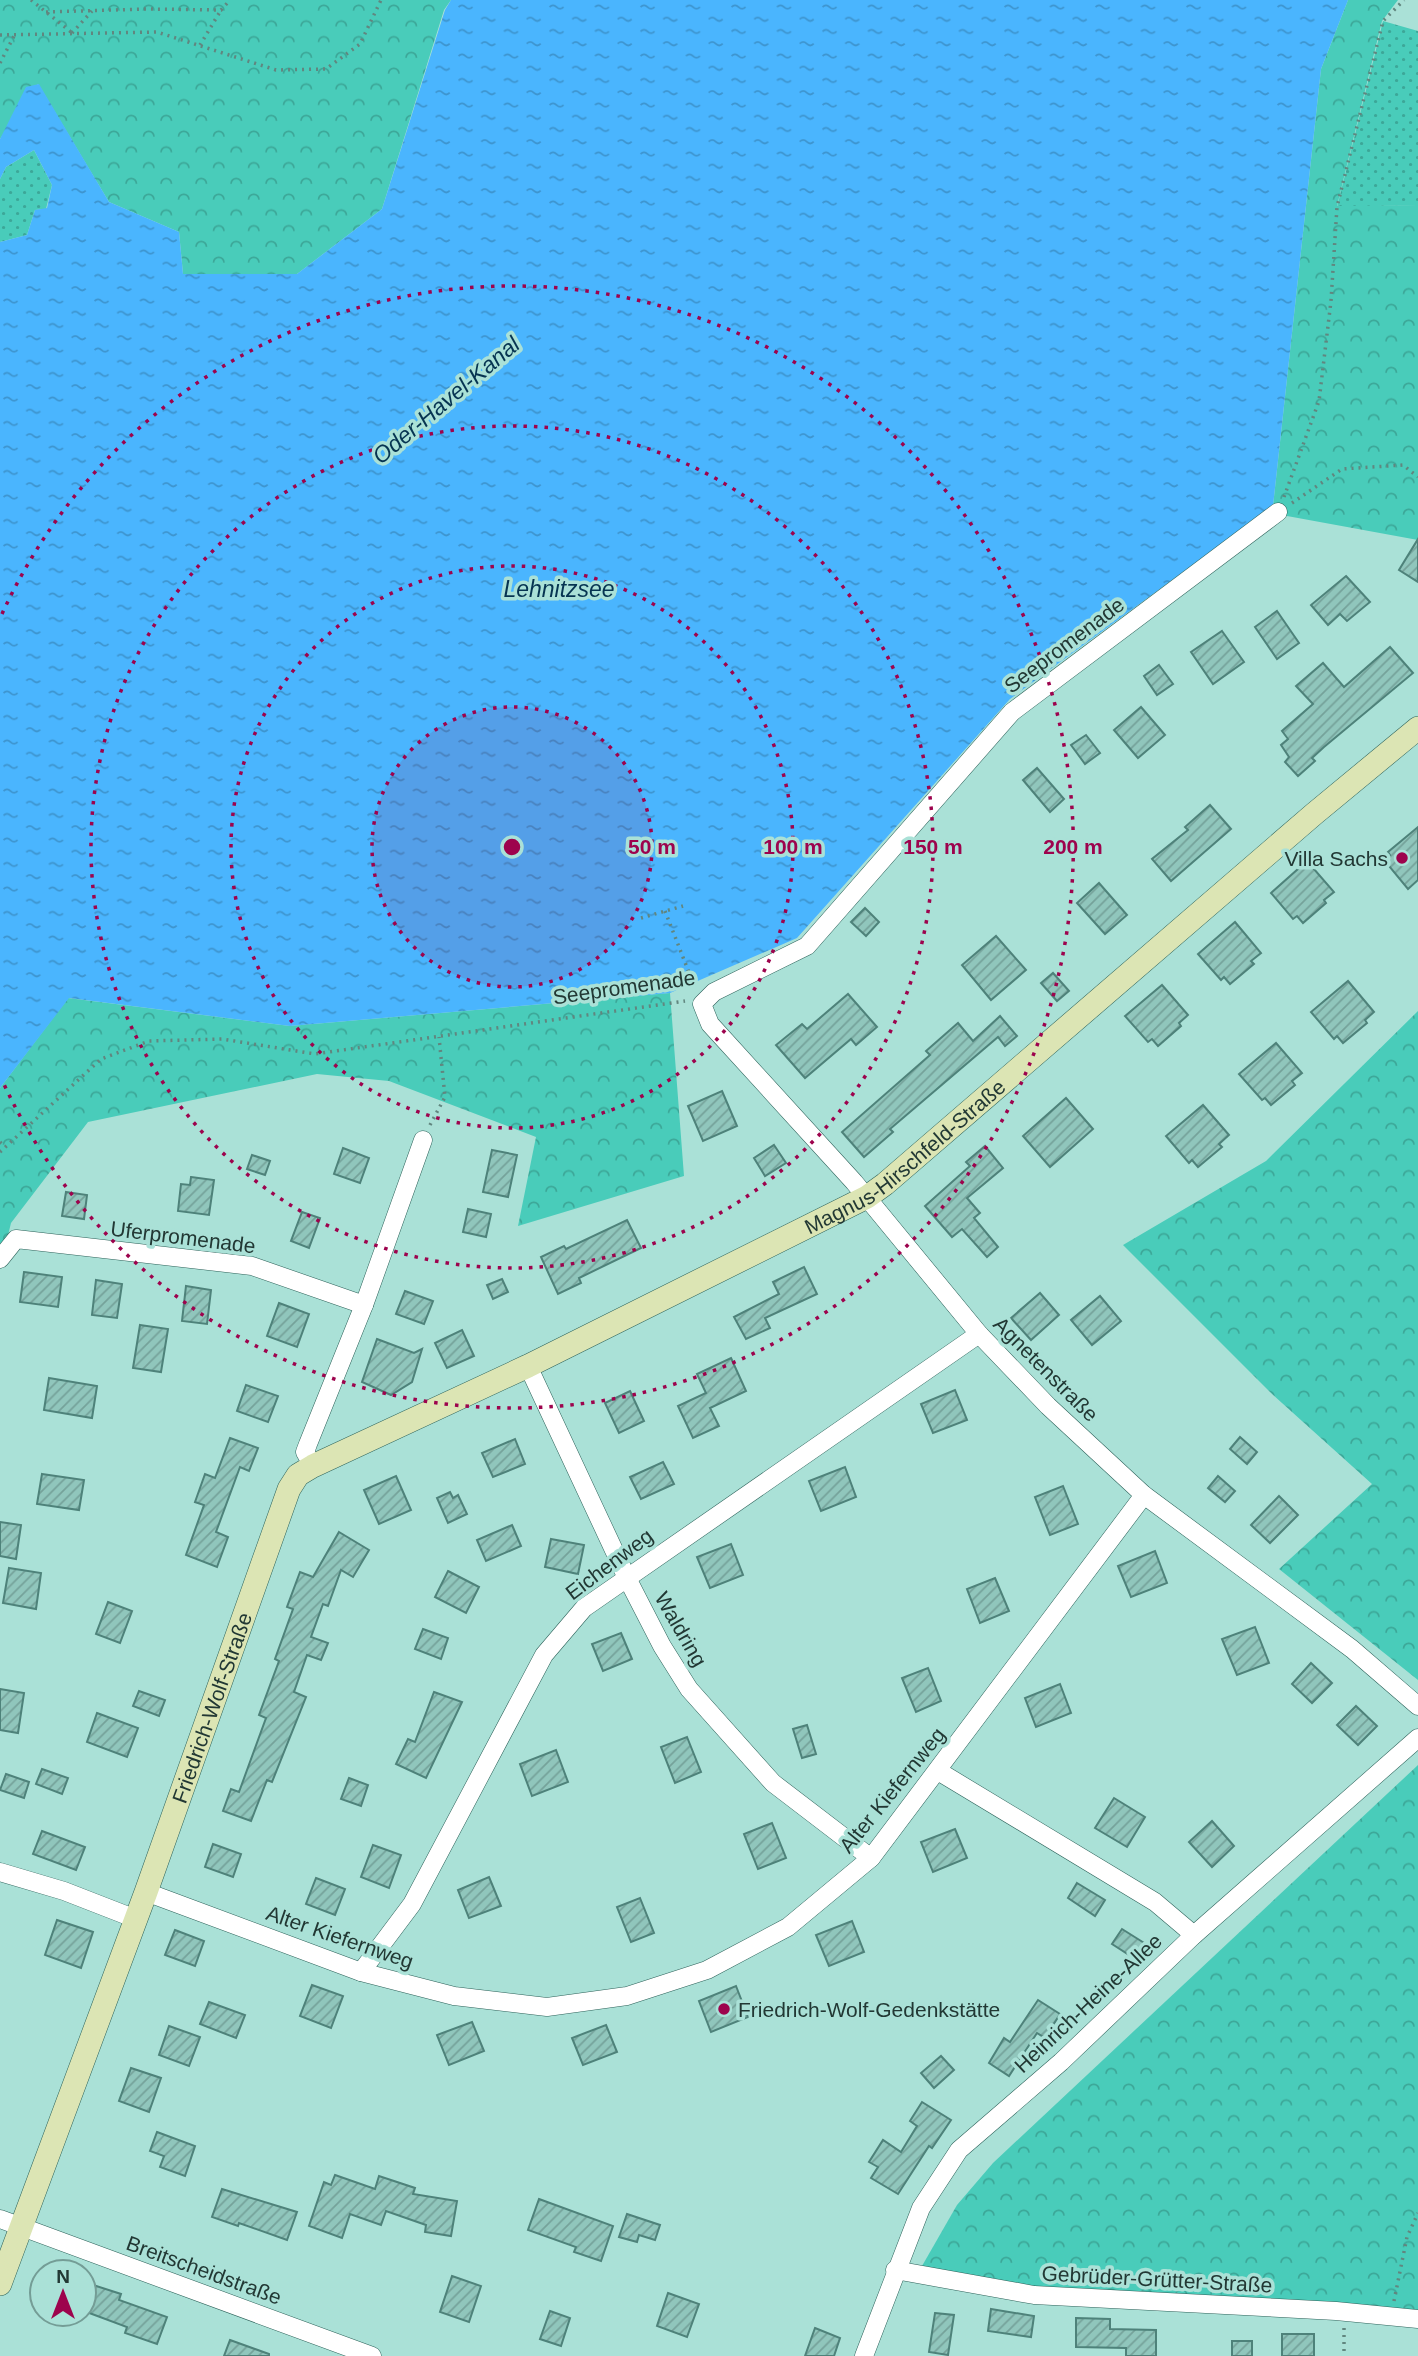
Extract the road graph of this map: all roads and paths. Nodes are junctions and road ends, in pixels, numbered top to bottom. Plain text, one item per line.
1 (31, 0) edge
2 (230, 0) edge
3 (381, 0) edge
4 (1404, 0) edge
5 (221, 10) junction
6 (92, 11) junction
7 (47, 12) junction
8 (72, 33) junction
9 (0, 35) edge
10 (13, 36) junction
11 (200, 45) junction
12 (0, 63) edge
13 (1418, 477) edge
14 (1279, 512) junction
15 (1418, 728) edge
16 (683, 906) dead end
17 (665, 911) junction
18 (641, 918) dead end
19 (699, 998) junction
20 (439, 1037) junction
21 (423, 1140) joint
22 (0, 1142) edge
23 (5, 1147) junction
24 (0, 1152) edge
25 (867, 1197) junction
26 (0, 1259) edge
27 (364, 1305) junction
28 (979, 1334) junction
29 (528, 1366) junction
30 (313, 1466) junction
31 (1144, 1496) junction
32 (626, 1576) junction
33 (1418, 1706) edge
34 (1418, 1738) edge
35 (938, 1771) junction
36 (871, 1858) junction
37 (0, 1872) edge
38 (146, 1892) junction
39 (136, 1919) junction
40 (1194, 1936) junction
41 (361, 1972) junction
42 (1418, 2213) edge
43 (11, 2223) edge
44 (895, 2270) junction
45 (0, 2284) edge
46 (1343, 2312) junction
47 (1390, 2317) junction
48 (1418, 2319) edge
49 (372, 2356) edge
50 (864, 2356) edge
51 (1344, 2356) edge

1 - 7 path
2 - 5 path
3 - 11 path
4 - 14 path
5 - 6 path
5 - 11 path
6 - 7 path
6 - 8 path
7 - 8 path
8 - 10 path
8 - 11 path
9 - 10 path
10 - 12 path
13 - 14 path
14 - 19 street, Seepromenade
15 - 25 street, Magnus-Hirschfeld-Straße
16 - 17 path
17 - 18 path
17 - 19 path
19 - 20 path, Seepromenade
19 - 25 street, Agnetenstraße
20 - 21 path
20 - 23 path, Seepromenade
21 - 27 street
22 - 23 path
23 - 24 path, Seepromenade
25 - 28 street, Agnetenstraße
25 - 29 street, Magnus-Hirschfeld-Straße
26 - 27 street, Uferpromenade
27 - 30 street
28 - 31 street, Agnetenstraße
28 - 32 street, Eichenweg
29 - 30 street, Magnus-Hirschfeld-Straße
29 - 32 street, Waldring
30 - 38 street, Friedrich-Wolf-Straße
31 - 33 street, Agnetenstraße
31 - 35 street, Alter Kiefernweg
32 - 36 street, Waldring
32 - 41 street, Eichenweg
34 - 40 street, Heinrich-Heine-Allee
35 - 36 street, Alter Kiefernweg
35 - 40 street
36 - 41 street, Alter Kiefernweg
37 - 39 street
38 - 39 street, Friedrich-Wolf-Straße
38 - 41 street, Alter Kiefernweg
39 - 43 street, Friedrich-Wolf-Straße
40 - 44 street, Heinrich-Heine-Allee
42 - 47 path
43 - 45 street, Friedrich-Wolf-Straße
43 - 49 street, Breitscheidstraße
44 - 46 street, Gebrüder-Grütter-Straße
44 - 50 street, Heinrich-Heine-Allee
46 - 47 street, Gebrüder-Grütter-Straße
46 - 51 path
47 - 48 street, Gebrüder-Grütter-Straße

